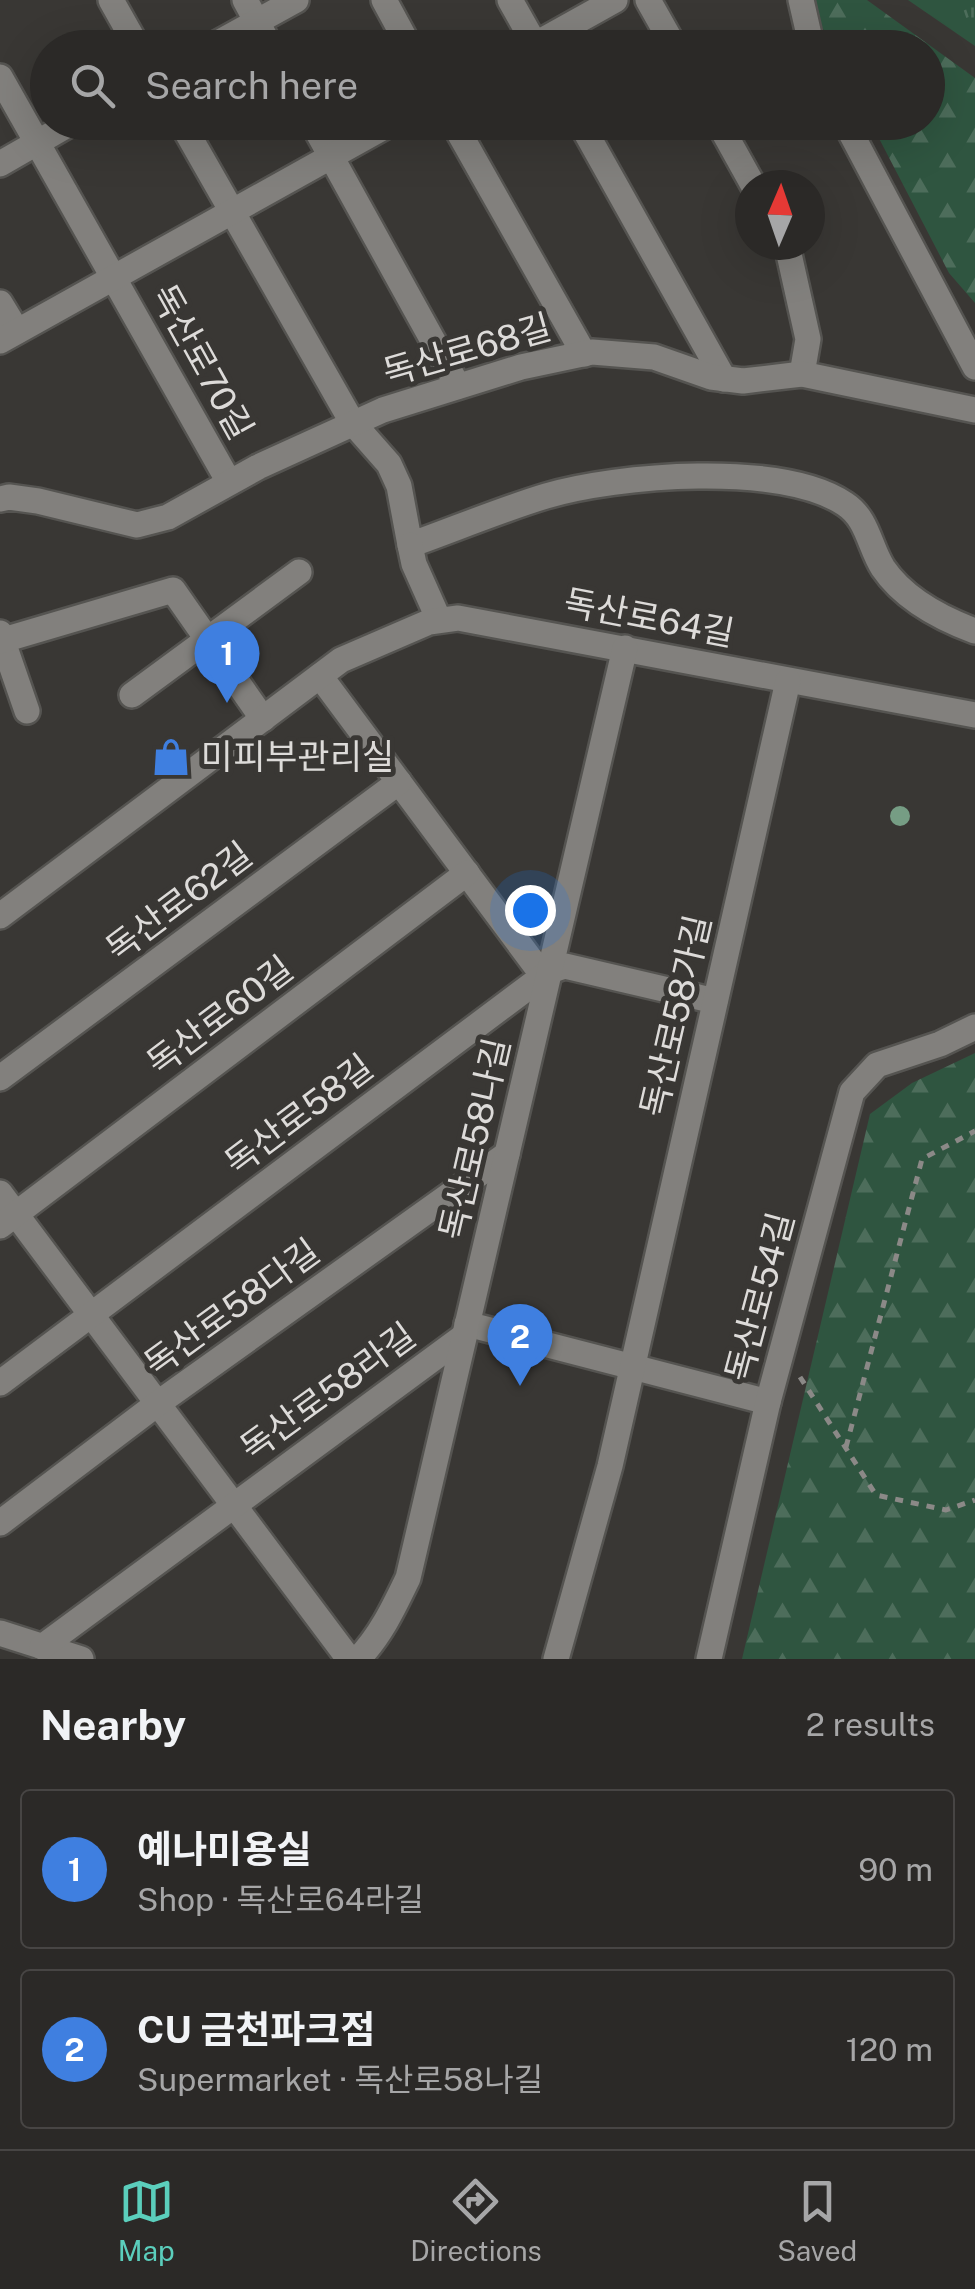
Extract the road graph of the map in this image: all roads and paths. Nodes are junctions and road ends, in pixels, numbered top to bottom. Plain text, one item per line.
1 (111, 0) edge
2 (296, 0) edge
3 (384, 0) edge
4 (510, 0) edge
5 (616, 0) edge
6 (648, 0) edge
7 (800, 0) edge
8 (251, 11) edge
9 (128, 30) edge
10 (230, 30) edge
11 (400, 30) edge
12 (526, 30) edge
13 (563, 30) edge
14 (665, 30) edge
15 (808, 30) edge
16 (0, 77) edge
17 (30, 130) edge
18 (41, 140) edge
19 (191, 140) edge
20 (322, 140) edge
21 (360, 140) edge
22 (463, 140) edge
23 (590, 140) edge
24 (728, 140) edge
25 (854, 140) edge
26 (37, 142) junction
27 (331, 156) junction
28 (0, 164) edge
29 (745, 170) edge
30 (232, 212) junction
31 (793, 260) edge
32 (113, 277) junction
33 (0, 303) edge
34 (9, 336) edge
35 (584, 354) junction
36 (975, 367) edge
37 (802, 374) junction
38 (724, 379) junction
39 (458, 386) junction
40 (975, 410) edge
41 (352, 422) junction
42 (229, 482) junction
43 (0, 499) edge
44 (410, 545) junction
45 (300, 572) dead end
46 (439, 620) junction
47 (975, 631) edge
48 (1, 638) edge
49 (208, 640) junction
50 (625, 648) junction
51 (320, 676) junction
52 (788, 681) junction
53 (132, 695) dead end
54 (27, 711) dead end
55 (975, 715) edge
56 (263, 718) junction
57 (399, 782) junction
58 (467, 874) junction
59 (0, 916) edge
60 (550, 971) junction
61 (715, 1001) junction
62 (975, 1028) edge
63 (0, 1078) edge
64 (975, 1131) edge
65 (507, 1154) junction
66 (0, 1193) edge
67 (8, 1220) edge
68 (90, 1314) junction
69 (466, 1330) junction
70 (782, 1350) junction
71 (632, 1366) junction
72 (0, 1383) edge
73 (768, 1402) junction
74 (158, 1404) junction
75 (846, 1448) junction
76 (975, 1500) edge
77 (233, 1504) junction
78 (0, 1523) edge
79 (0, 1633) edge
80 (31, 1650) edge
81 (80, 1659) edge
82 (349, 1659) edge
83 (358, 1659) edge
84 (556, 1659) edge
85 (710, 1659) edge

1 - 9 street
2 - 8 street
3 - 11 street
4 - 12 street
5 - 13 street
6 - 14 street
7 - 15 street
8 - 10 street
16 - 17 street, 독산로70길
18 - 26 street
19 - 30 street
20 - 27 street
21 - 27 street, 독산로70길
22 - 35 street
23 - 38 street
24 - 29 street
25 - 36 street
26 - 28 street
26 - 32 street, 독산로70길
27 - 30 street, 독산로70길
27 - 39 street
30 - 32 street, 독산로70길
30 - 41 street
31 - 37 street
32 - 34 street, 독산로70길
32 - 42 street, 독산로70길
33 - 34 street, 독산로70길
35 - 38 street, 독산로68길
35 - 39 street, 독산로68길
37 - 38 street, 독산로68길
37 - 40 street, 독산로68길
39 - 41 street, 독산로68길
41 - 42 street, 독산로68길
41 - 44 street
42 - 43 street, 독산로68길
44 - 46 street
44 - 47 street
45 - 49 street
46 - 50 street, 독산로64길
46 - 51 street, 독산로64길
48 - 49 street
48 - 54 street
49 - 53 street
49 - 56 street
50 - 52 street, 독산로64길
50 - 60 street, 독산로58나길
51 - 56 street, 독산로64길
51 - 57 street
52 - 55 street, 독산로64길
52 - 61 street, 독산로58가길
56 - 59 street, 독산로64길
57 - 58 street
57 - 63 street, 독산로62길
58 - 60 street
58 - 67 street, 독산로60길
60 - 61 street
60 - 65 street, 독산로58나길
60 - 68 street, 독산로58길
61 - 71 street, 독산로58가길
62 - 70 street, 독산로54길
64 - 75 path
65 - 69 street, 독산로58나길
65 - 74 street, 독산로58다길
66 - 67 street
67 - 68 street
68 - 72 street, 독산로58길
68 - 74 street
69 - 71 street
69 - 77 street, 독산로58라길
69 - 83 street, 독산로58나길
70 - 73 street, 독산로54길
70 - 75 path
71 - 73 street
71 - 84 street, 독산로58가길
73 - 85 street, 독산로54길
74 - 77 street, 독산로58라길
74 - 78 street, 독산로58다길
75 - 76 path
77 - 80 street, 독산로58라길
77 - 82 street
79 - 80 street
80 - 81 street

